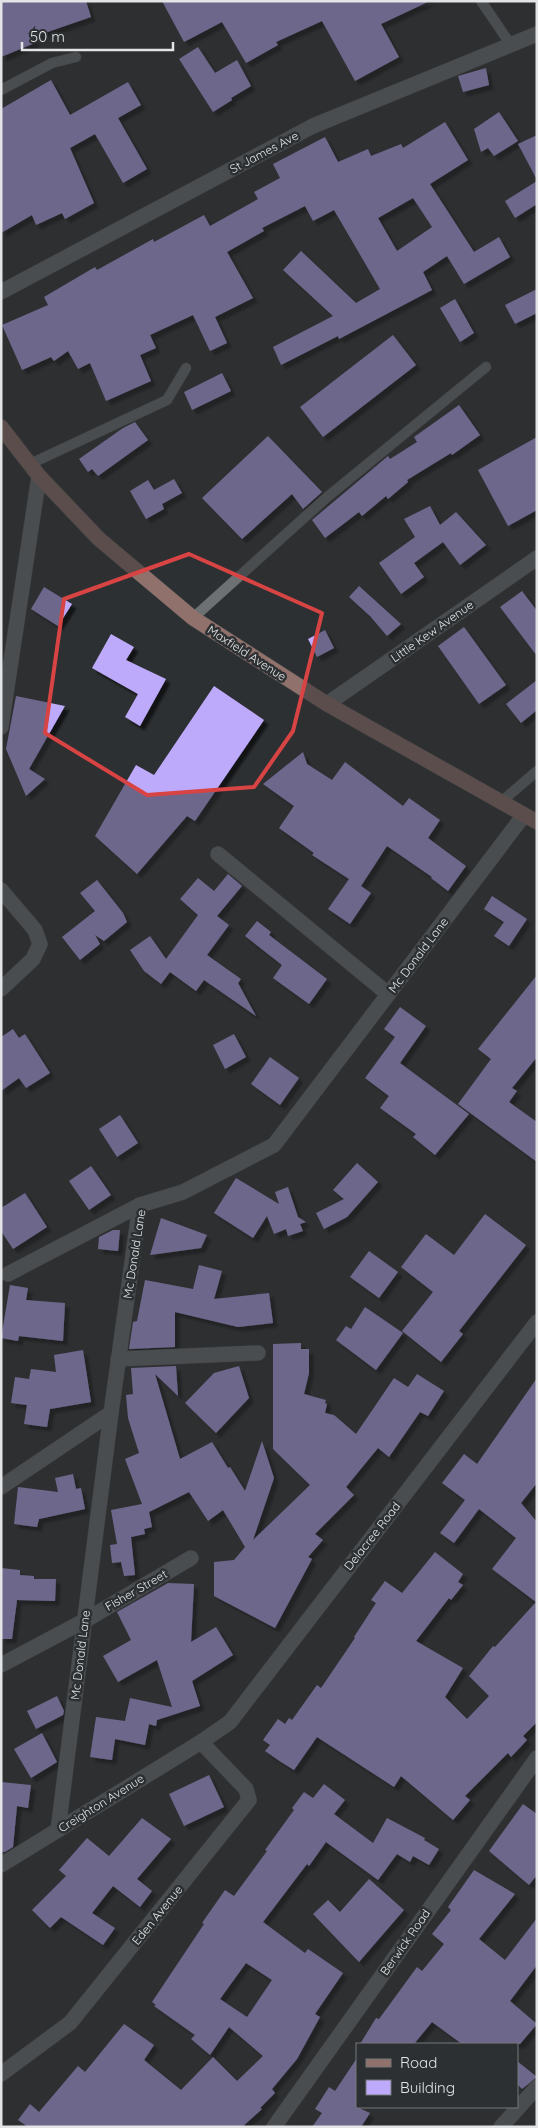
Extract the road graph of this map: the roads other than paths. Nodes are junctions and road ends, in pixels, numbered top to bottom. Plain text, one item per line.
1 (481, 1) edge
2 (537, 34) edge
3 (511, 45) junction
4 (76, 56) dead end
5 (1, 90) edge
6 (1, 292) edge
7 (486, 367) dead end
8 (186, 368) dead end
9 (1, 427) edge
10 (35, 470) junction
11 (537, 558) edge
12 (193, 618) junction
13 (327, 704) junction
14 (1, 727) edge
15 (537, 771) edge
16 (501, 802) junction
17 (531, 818) edge
18 (218, 854) dead end
19 (1, 890) edge
20 (1, 989) edge
21 (388, 994) junction
22 (140, 1205) junction
23 (8, 1274) dead end
24 (537, 1322) edge
25 (258, 1354) dead end
26 (118, 1359) junction
27 (111, 1413) junction
28 (1, 1487) edge
29 (191, 1558) dead end
30 (84, 1620) junction
31 (1, 1666) edge
32 (201, 1742) junction
33 (537, 1758) edge
34 (58, 1830) junction
35 (1, 1865) edge
36 (1, 2074) edge
37 (537, 2087) edge
38 (274, 2127) edge
39 (501, 2127) edge

1 - 3 lane
2 - 3 street, St James Ave
3 - 6 street, St James Ave
4 - 5 lane
7 - 12 lane
8 - 10 lane
9 - 10 main road, Maxfield Avenue
10 - 12 main road, Maxfield Avenue
10 - 14 street
11 - 13 street, Little Kew Avenue
12 - 13 main road, Maxfield Avenue
13 - 16 main road, Maxfield Avenue
15 - 16 lane
16 - 17 main road, Maxfield Avenue
17 - 21 street, Mc Donald Lane
18 - 21 street
19 - 20 street
21 - 22 street, Mc Donald Lane
22 - 23 street
22 - 26 street, Mc Donald Lane
24 - 32 street, Delacree Road
25 - 26 street
26 - 27 street, Mc Donald Lane
27 - 28 street
27 - 30 street, Mc Donald Lane
29 - 30 street, Fisher Street
30 - 31 street, Fisher Street
30 - 34 street, Mc Donald Lane
32 - 34 street, Creighton Avenue
32 - 36 street, Eden Avenue
33 - 38 street, Berwick Road
34 - 35 street, Creighton Avenue
37 - 39 street

